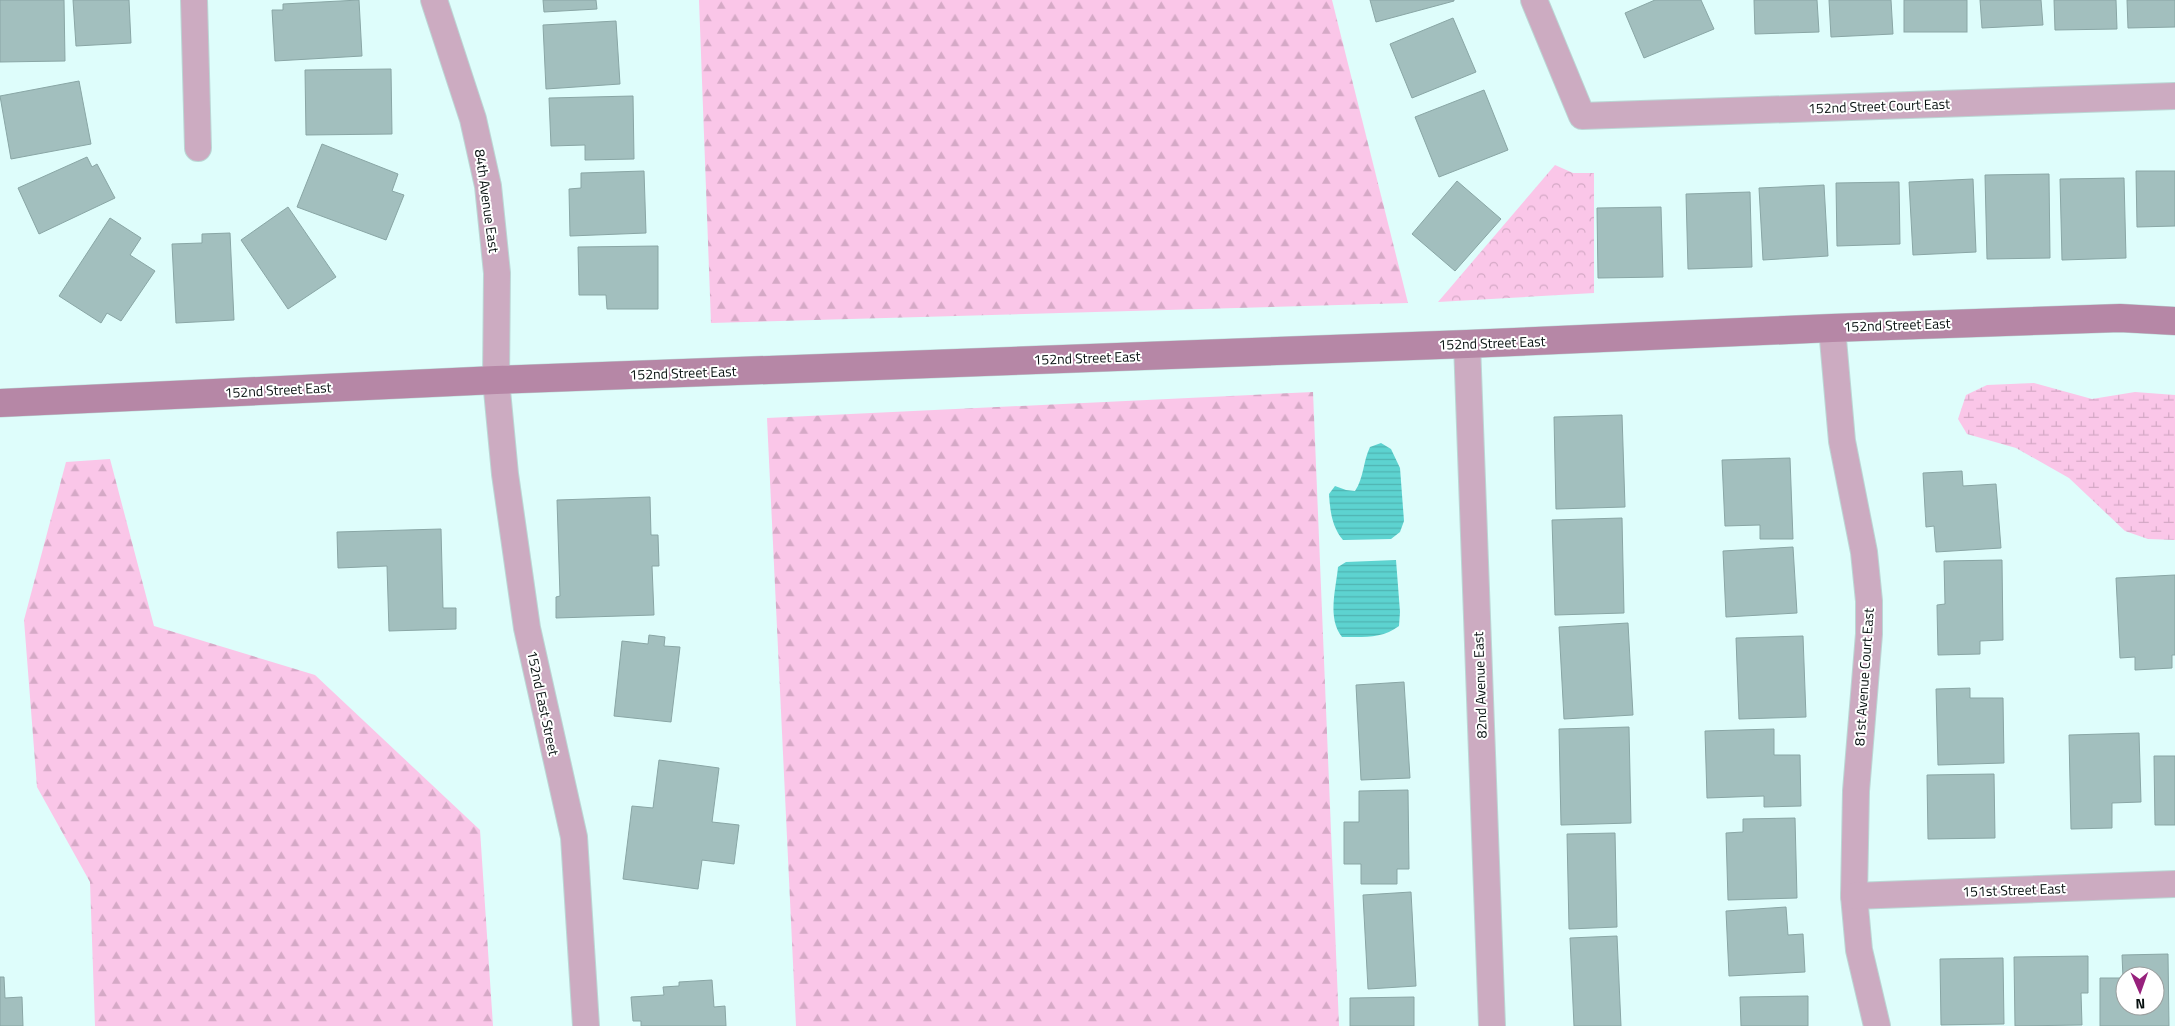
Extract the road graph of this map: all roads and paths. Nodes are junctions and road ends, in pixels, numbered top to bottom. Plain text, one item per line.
1 (194, 0) edge
2 (434, 0) edge
3 (1534, 0) edge
4 (2175, 96) edge
5 (198, 148) dead end
6 (2175, 321) edge
7 (1832, 328) junction
8 (1467, 344) junction
9 (496, 380) junction
10 (0, 403) edge
11 (2175, 884) edge
12 (1854, 896) junction
13 (586, 1026) edge
14 (1492, 1026) edge
15 (1877, 1026) edge

1 - 5 street
2 - 9 street, 84th Avenue East
3 - 4 street, 152nd Street Court East
6 - 7 street, 152nd Street East
7 - 8 street, 152nd Street East
7 - 12 street, 81st Avenue Court East
8 - 9 street, 152nd Street East
8 - 14 street, 82nd Avenue East
9 - 10 street, 152nd Street East
9 - 13 street, 152nd East Street
11 - 12 street, 151st Street East
12 - 15 street, 81st Avenue Court East

